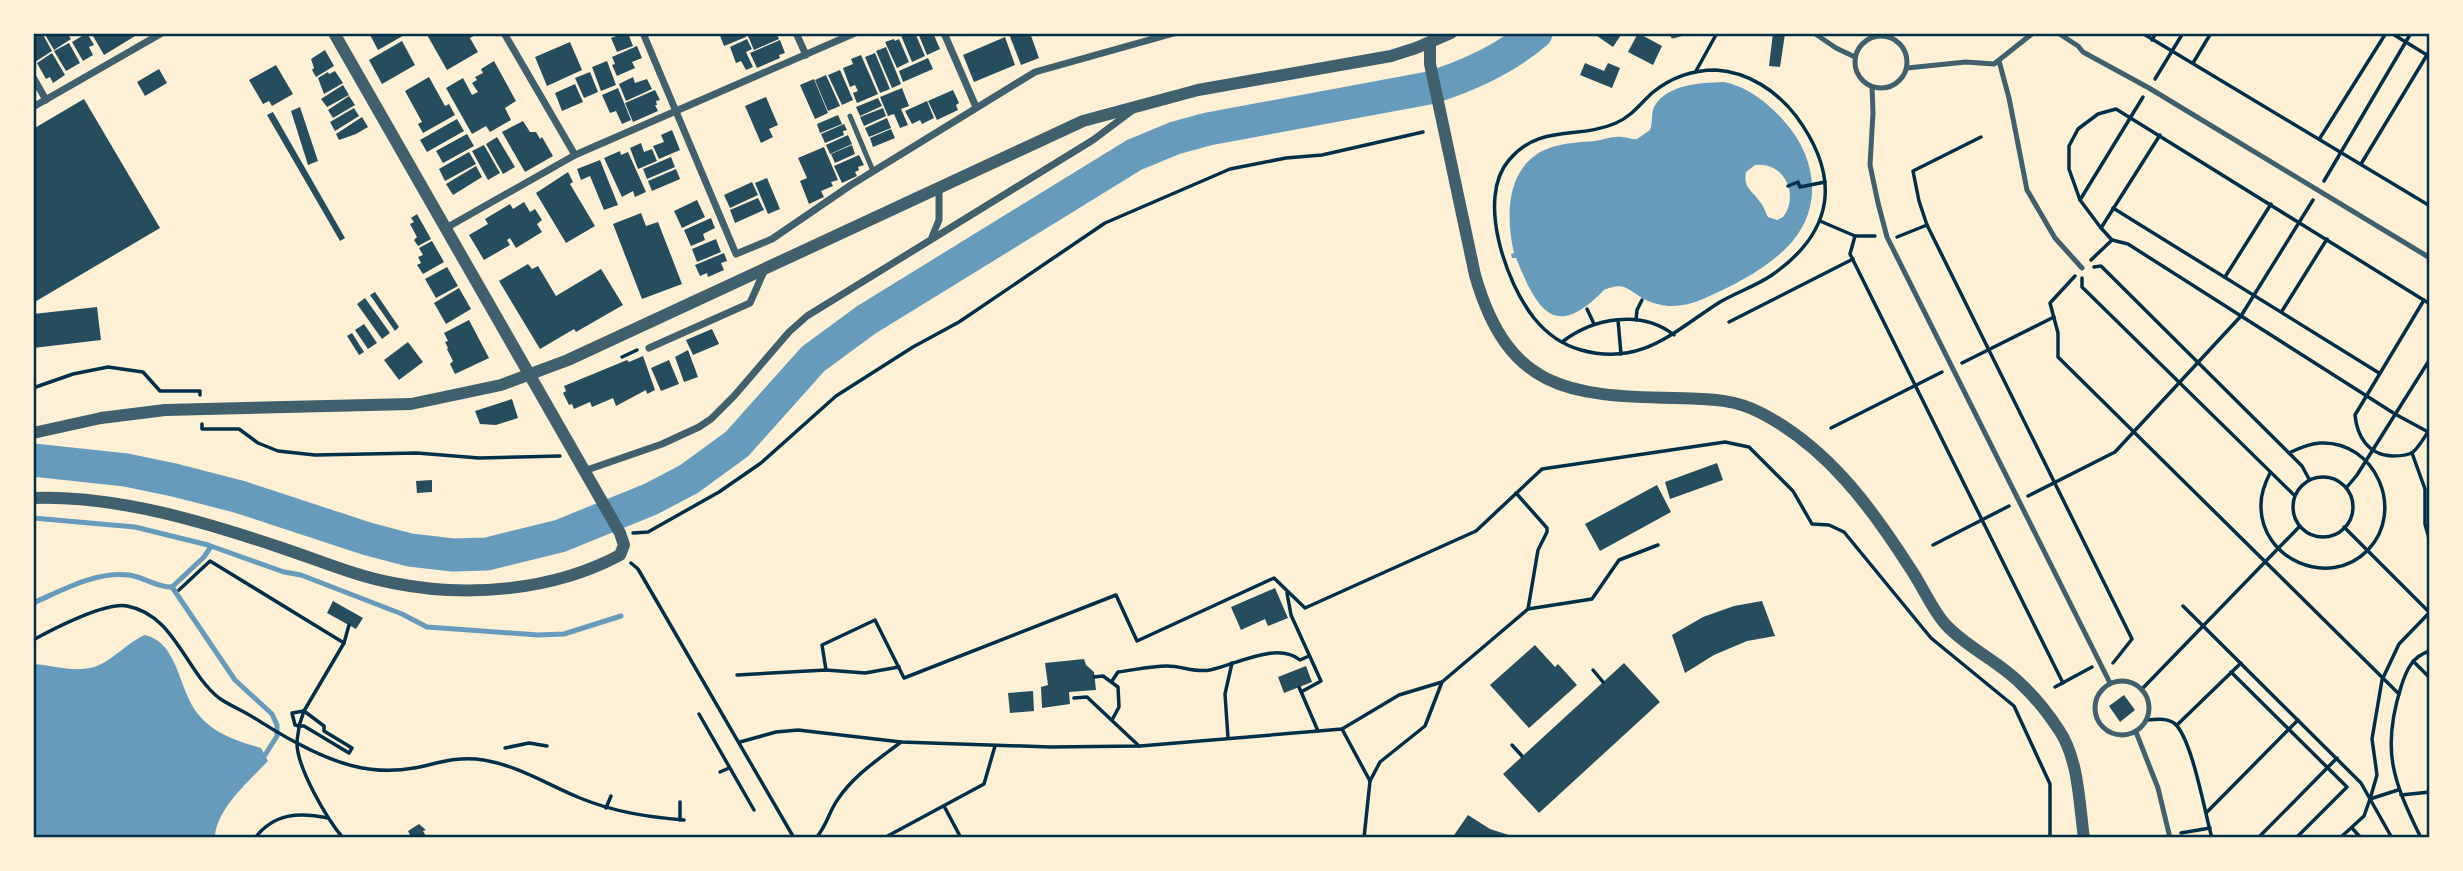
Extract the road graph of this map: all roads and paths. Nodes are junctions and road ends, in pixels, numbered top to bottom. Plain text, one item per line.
1 (162, 33) edge
2 (334, 33) edge
3 (504, 33) edge
4 (643, 33) edge
5 (796, 33) edge
6 (855, 33) edge
7 (944, 33) edge
8 (1174, 33) edge
9 (1451, 33) edge
10 (1683, 33) edge
11 (1717, 33) edge
12 (1814, 33) edge
13 (2032, 33) edge
14 (2058, 33) edge
15 (2142, 33) edge
16 (2156, 33) edge
17 (2183, 33) edge
18 (2211, 33) edge
19 (2386, 33) edge
20 (2391, 33) edge
21 (2411, 33) edge
22 (2425, 33) edge
23 (1673, 36) dead end
24 (1893, 36) edge
25 (2430, 37) edge
26 (1430, 38) edge
27 (2152, 40) junction
28 (2407, 43) junction
29 (2172, 51) junction
30 (2428, 53) edge
31 (806, 55) junction
32 (1855, 57) junction
33 (1998, 61) junction
34 (2193, 63) junction
35 (1907, 68) junction
36 (1696, 71) junction
37 (33, 77) edge
38 (1872, 87) junction
39 (2149, 88) junction
40 (46, 100) junction
41 (33, 107) edge
42 (976, 107) junction
43 (1136, 107) junction
44 (677, 111) junction
45 (850, 116) dead end
46 (2131, 117) junction
47 (1423, 132) dead end
48 (2160, 135) junction
49 (1980, 137) dead end
50 (2320, 138) junction
51 (2341, 151) junction
52 (575, 155) junction
53 (2361, 164) junction
54 (873, 171) junction
55 (1825, 182) junction
56 (1788, 186) dead end
57 (939, 187) junction
58 (2318, 191) junction
59 (2080, 200) junction
60 (2271, 204) junction
61 (2430, 206) edge
62 (2113, 208) junction
63 (1821, 221) junction
64 (2299, 221) junction
65 (1927, 225) junction
66 (446, 228) junction
67 (2101, 228) junction
68 (1855, 236) junction
69 (1887, 237) junction
70 (2327, 239) junction
71 (929, 240) junction
72 (2112, 240) junction
73 (2430, 258) edge
74 (1853, 259) junction
75 (2082, 268) junction
76 (765, 269) junction
77 (2225, 277) junction
78 (2254, 295) junction
79 (1642, 300) dead end
80 (2424, 300) junction
81 (2430, 304) edge
82 (1587, 309) dead end
83 (2281, 312) junction
84 (2241, 316) junction
85 (2054, 317) junction
86 (1618, 320) junction
87 (1636, 320) junction
88 (1729, 322) dead end
89 (1594, 324) junction
90 (1674, 335) junction
91 (1562, 342) junction
92 (649, 348) dead end
93 (1989, 349) junction
94 (1620, 354) junction
95 (2430, 359) edge
96 (2198, 363) junction
97 (1952, 367) junction
98 (2379, 373) junction
99 (2179, 383) junction
100 (1916, 386) junction
101 (33, 388) edge
102 (200, 391) dead end
103 (2366, 395) junction
104 (2395, 414) junction
105 (1832, 428) dead end
106 (202, 429) dead end
107 (2429, 431) edge
108 (2133, 432) junction
109 (33, 433) edge
110 (2372, 450) junction
111 (2115, 452) dead end
112 (2289, 453) junction
113 (2412, 453) junction
114 (561, 456) dead end
115 (2366, 460) junction
116 (584, 471) junction
117 (2270, 473) junction
118 (2309, 479) junction
119 (2347, 487) junction
120 (1516, 493) junction
121 (2294, 495) junction
122 (33, 498) edge
123 (2427, 525) edge
124 (2299, 527) junction
125 (2344, 527) junction
126 (626, 533) junction
127 (2430, 542) edge
128 (1658, 545) dead end
129 (2278, 549) junction
130 (2368, 550) junction
131 (625, 558) junction
132 (2265, 563) junction
133 (179, 590) dead end
134 (1287, 591) junction
135 (2183, 606) dead end
136 (1528, 609) junction
137 (2430, 612) edge
138 (349, 625) dead end
139 (2203, 626) junction
140 (33, 640) edge
141 (344, 643) junction
142 (2430, 651) edge
143 (1309, 656) junction
144 (2413, 661) junction
145 (1231, 663) junction
146 (2100, 663) junction
147 (2241, 663) junction
148 (900, 667) junction
149 (826, 670) junction
150 (1593, 670) dead end
151 (2231, 672) junction
152 (2105, 673) junction
153 (737, 675) dead end
154 (1094, 677) dead end
155 (2430, 678) edge
156 (2382, 680) junction
157 (1112, 681) junction
158 (1442, 682) junction
159 (1603, 682) dead end
160 (2063, 683) junction
161 (2110, 683) junction
162 (2055, 687) dead end
163 (2142, 689) junction
164 (2399, 694) junction
165 (1073, 698) dead end
166 (304, 710) junction
167 (699, 714) dead end
168 (315, 720) junction
169 (1112, 720) junction
170 (2147, 720) junction
171 (2298, 720) junction
172 (2177, 725) junction
173 (299, 726) junction
174 (1342, 729) junction
175 (309, 730) junction
176 (2289, 730) junction
177 (1318, 731) junction
178 (2136, 732) junction
179 (1228, 738) junction
180 (740, 742) junction
181 (901, 742) junction
182 (297, 743) junction
183 (1512, 745) dead end
184 (547, 746) dead end
185 (995, 746) junction
186 (1140, 746) junction
187 (505, 748) dead end
188 (1522, 756) dead end
189 (2337, 758) junction
190 (729, 768) junction
191 (2328, 768) junction
192 (720, 772) dead end
193 (1370, 781) junction
194 (2399, 790) junction
195 (2430, 792) edge
196 (611, 796) dead end
197 (2401, 796) junction
198 (2370, 799) junction
199 (680, 802) dead end
200 (944, 806) junction
201 (606, 808) junction
202 (754, 810) dead end
203 (2206, 813) junction
204 (328, 818) junction
205 (2352, 828) junction
206 (2390, 837) edge
207 (255, 838) edge
208 (343, 838) edge
209 (793, 838) edge
210 (816, 838) edge
211 (884, 838) edge
212 (961, 838) edge
213 (1364, 838) edge
214 (2050, 838) edge
215 (2084, 838) edge
216 (2170, 838) edge
217 (2212, 838) edge
218 (2258, 838) edge
219 (2296, 838) edge
220 (2340, 838) edge
221 (2361, 838) edge
222 (2421, 838) edge

1 - 40 street
2 - 66 street
3 - 52 street
4 - 44 street
5 - 31 street
6 - 31 street
7 - 42 street
8 - 42 street
9 - 26 street
10 - 23 lane
11 - 36 path
12 - 32 lane
13 - 33 lane
14 - 39 lane
15 - 27 path
16 - 27 path
17 - 29 path
18 - 34 path
19 - 50 path
20 - 28 path
21 - 28 path
22 - 25 path
24 - 32 lane
24 - 35 lane
26 - 43 street
26 - 215 street
27 - 29 path
28 - 30 path
28 - 51 path
29 - 34 path
29 - 39 path
30 - 53 path
31 - 44 street
32 - 38 lane
33 - 35 lane
33 - 75 lane
34 - 50 path
35 - 38 lane
36 - 55 path
36 - 91 path
37 - 40 street
38 - 69 lane
39 - 46 path
39 - 58 lane
40 - 41 street
42 - 54 street
43 - 57 street
43 - 71 street
44 - 52 street
44 - 54 street
45 - 54 lane
46 - 48 path
46 - 59 path
46 - 59 path
47 - 126 path
48 - 60 path
48 - 62 path
49 - 65 path
50 - 51 path
51 - 53 path
51 - 58 path
52 - 66 street
53 - 61 path
55 - 56 path
55 - 63 path
57 - 71 street
57 - 76 street
58 - 64 path
58 - 73 lane
59 - 67 path
60 - 64 path
60 - 77 path
62 - 67 path
62 - 77 path
63 - 68 path
63 - 90 path
64 - 70 path
64 - 78 path
65 - 69 path
65 - 93 path
66 - 116 street
67 - 72 path
68 - 69 path
68 - 74 path
69 - 97 lane
70 - 80 path
70 - 83 path
71 - 116 street
72 - 75 path
72 - 84 path
74 - 88 path
74 - 100 path
75 - 85 path
75 - 96 path
75 - 99 path
76 - 92 street
76 - 109 street
77 - 78 path
78 - 83 path
78 - 84 path
79 - 87 path
80 - 81 path
80 - 98 path
82 - 89 path
83 - 98 path
84 - 96 path
84 - 103 path
85 - 93 path
85 - 108 path
86 - 87 path
86 - 89 path
86 - 94 path
87 - 90 path
89 - 91 path
90 - 94 path
91 - 94 path
93 - 97 path
93 - 152 path
95 - 104 path
96 - 99 path
96 - 112 path
97 - 100 path
97 - 146 lane
98 - 103 path
99 - 108 path
99 - 117 path
100 - 105 path
100 - 160 path
101 - 102 path
103 - 104 path
103 - 110 path
104 - 107 path
104 - 110 path
106 - 114 path
107 - 113 path
108 - 111 path
108 - 132 path
110 - 113 path
110 - 115 path
112 - 115 path
112 - 118 path
113 - 123 path
115 - 119 path
115 - 130 path
116 - 126 street
117 - 121 path
117 - 129 path
118 - 119 path
118 - 121 path
119 - 125 path
120 - 134 path
120 - 136 path
120 - 214 path
121 - 124 path
122 - 131 street
123 - 127 path
124 - 125 path
124 - 129 path
125 - 130 path
126 - 131 street
128 - 136 path
129 - 130 path
129 - 132 path
130 - 137 path
131 - 180 path
132 - 139 path
132 - 156 path
133 - 141 path
134 - 143 path
134 - 148 path
135 - 139 path
136 - 158 path
137 - 156 path
138 - 141 path
139 - 147 path
139 - 163 path
140 - 182 path
141 - 166 path
142 - 144 path
143 - 145 path
143 - 177 path
144 - 155 path
144 - 164 path
145 - 157 path
145 - 179 path
146 - 152 lane
146 - 160 path
147 - 151 path
147 - 171 path
148 - 149 path
148 - 149 path
149 - 153 path
150 - 159 path
151 - 172 path
151 - 176 path
152 - 161 lane
154 - 157 path
156 - 164 path
156 - 198 path
157 - 169 path
158 - 174 path
158 - 193 path
160 - 162 path
161 - 163 lane
161 - 178 lane
163 - 170 lane
164 - 194 path
165 - 169 path
166 - 168 path
166 - 173 path
166 - 173 path
167 - 190 path
168 - 175 path
168 - 175 path
169 - 186 path
170 - 172 path
170 - 178 lane
171 - 176 path
171 - 189 path
172 - 203 path
173 - 175 path
173 - 182 path
174 - 177 path
174 - 193 path
176 - 191 path
176 - 203 path
177 - 179 path
178 - 216 lane
179 - 186 path
180 - 181 path
180 - 209 path
181 - 185 path
181 - 210 path
182 - 201 path
182 - 204 path
183 - 188 path
184 - 187 path
185 - 186 path
185 - 200 path
189 - 191 path
189 - 198 path
190 - 192 path
190 - 202 path
191 - 218 path
191 - 219 path
193 - 213 path
194 - 197 path
194 - 198 path
195 - 197 path
196 - 201 path
197 - 222 path
198 - 205 path
198 - 206 path
199 - 201 path
200 - 211 path
200 - 212 path
203 - 217 path
204 - 207 path
204 - 208 path
205 - 220 path
205 - 221 path

